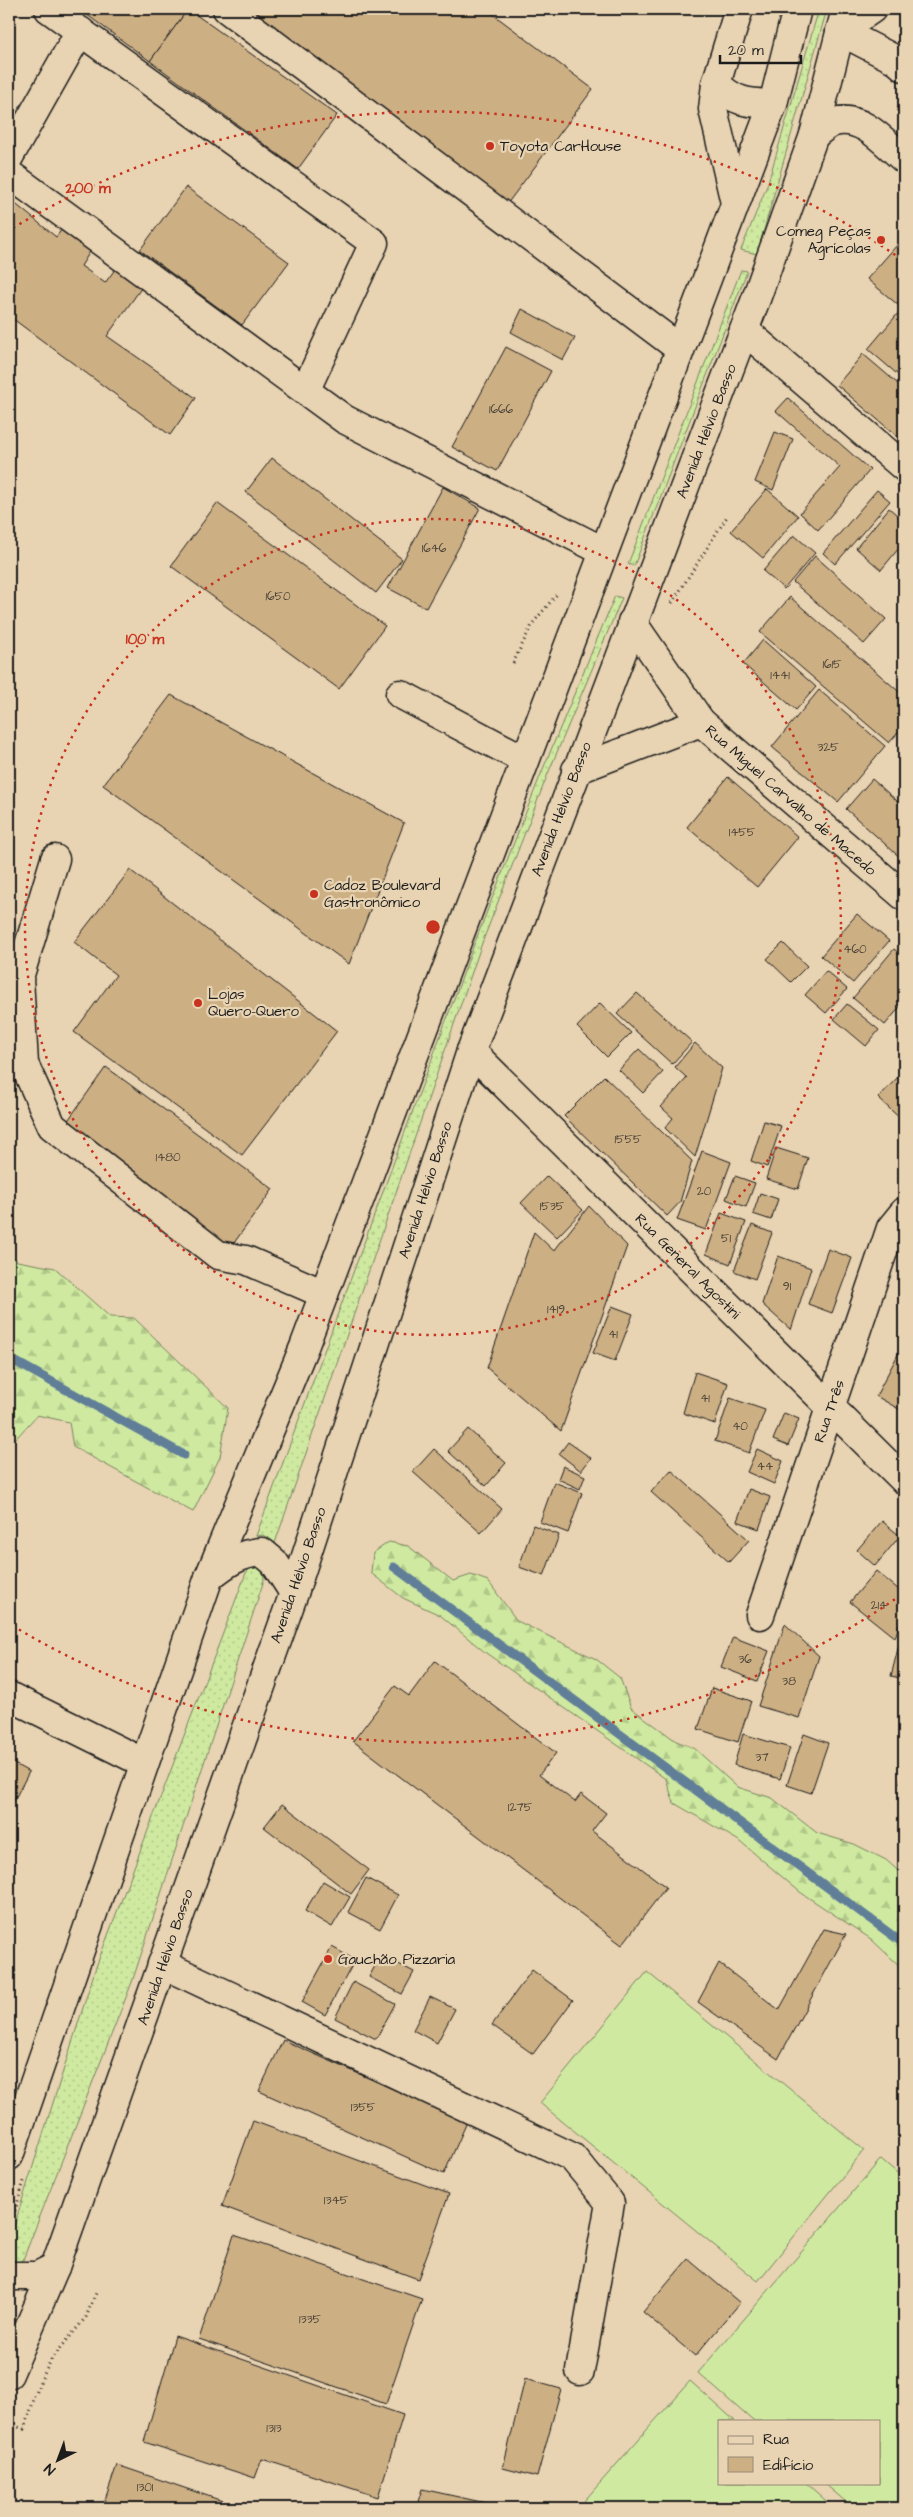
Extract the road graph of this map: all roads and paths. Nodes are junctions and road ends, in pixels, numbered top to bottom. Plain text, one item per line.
1 (49, 9) edge
2 (227, 9) edge
3 (739, 9) edge
4 (797, 9) edge
5 (872, 9) edge
6 (843, 20) edge
7 (80, 31) junction
8 (904, 67) edge
9 (716, 84) junction
10 (773, 104) junction
11 (814, 135) junction
12 (9, 157) edge
13 (904, 159) edge
14 (9, 174) edge
15 (735, 203) junction
16 (744, 330) junction
17 (679, 348) junction
18 (306, 389) junction
19 (904, 467) edge
20 (603, 551) junction
21 (632, 622) junction
22 (400, 694) dead end
23 (702, 722) junction
24 (525, 760) junction
25 (576, 770) junction
26 (55, 859) dead end
27 (904, 896) edge
28 (471, 1051) junction
29 (904, 1212) edge
30 (324, 1294) junction
31 (830, 1407) junction
32 (904, 1480) edge
33 (208, 1577) junction
34 (294, 1593) junction
35 (760, 1615) dead end
36 (9, 1696) edge
37 (144, 1763) junction
38 (162, 1964) junction
39 (9, 2156) edge
40 (55, 2267) junction
41 (9, 2276) edge
42 (96, 2293) dead end
43 (580, 2371) dead end
44 (9, 2374) edge
45 (9, 2424) edge

1 - 7 main road
2 - 17 main road
3 - 9 main road
4 - 10 main road
5 - 6 main road
6 - 8 main road
6 - 11 main road, Avenida Hélvio Basso
7 - 12 main road
7 - 18 main road
9 - 10 main road
9 - 15 main road
10 - 15 main road
11 - 13 main road
11 - 16 main road, Avenida Hélvio Basso
14 - 18 main road
15 - 17 main road
16 - 19 main road
16 - 21 main road, Avenida Hélvio Basso
17 - 20 main road
18 - 20 main road
20 - 24 main road
21 - 23 main road, Rua Miguel Carvalho de Macedo
21 - 25 main road, Avenida Hélvio Basso
22 - 24 main road
23 - 25 main road
23 - 27 main road, Rua Miguel Carvalho de Macedo
24 - 30 main road
25 - 28 main road, Avenida Hélvio Basso
26 - 30 main road
28 - 31 main road, Rua General Agostini
28 - 34 main road, Avenida Hélvio Basso
29 - 31 main road, Rua Três
30 - 33 main road
31 - 32 main road, Rua General Agostini
31 - 35 main road, Rua Três
33 - 34 main road
33 - 37 main road
34 - 38 main road, Avenida Hélvio Basso
36 - 37 main road
37 - 39 main road
38 - 40 main road, Avenida Hélvio Basso
38 - 43 main road
40 - 41 main road
40 - 44 main road, Avenida Hélvio Basso
42 - 45 path

